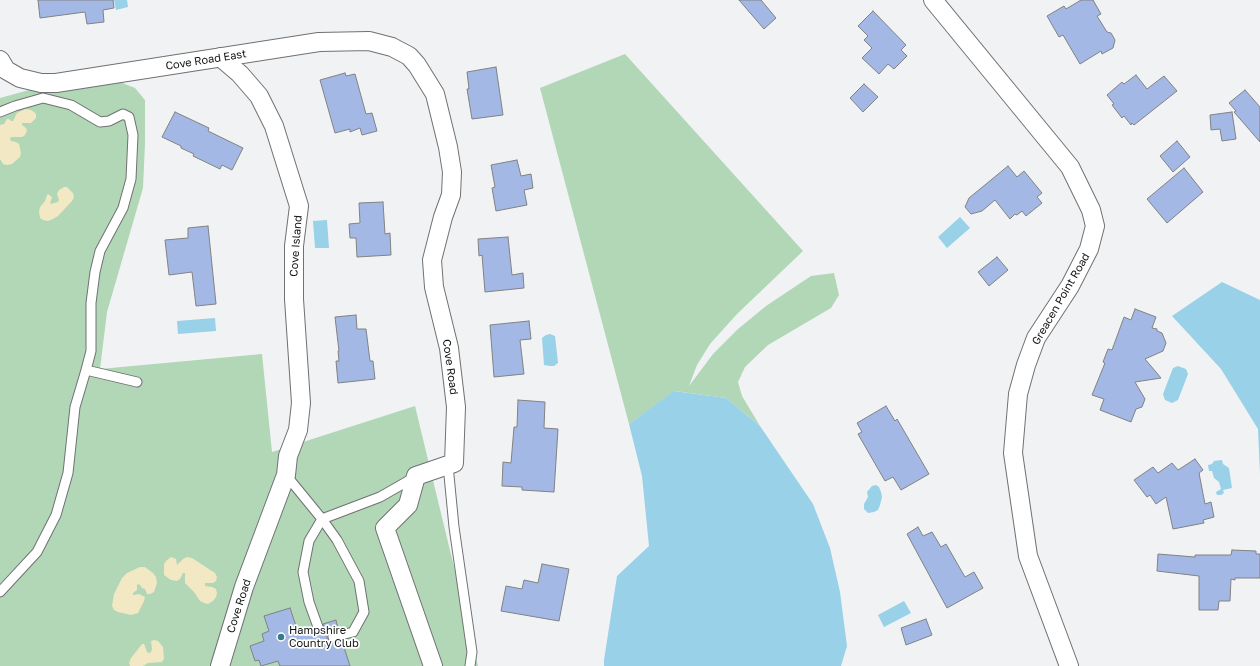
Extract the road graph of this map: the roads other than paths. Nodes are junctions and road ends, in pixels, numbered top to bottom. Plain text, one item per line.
1 (933, 0) edge
2 (392, 47) joint
3 (220, 57) junction
4 (0, 60) edge
5 (0, 112) edge
6 (86, 370) junction
7 (137, 382) dead end
8 (288, 456) joint
9 (448, 464) junction
10 (286, 475) junction
11 (416, 476) junction
12 (322, 519) junction
13 (0, 592) edge
14 (318, 627) dead end
15 (333, 637) dead end
16 (220, 666) edge
17 (433, 666) edge
18 (470, 666) edge
19 (1069, 666) edge

1 - 19 street, Greacen Point Road
2 - 3 street, Cove Road East
2 - 9 street, Cove Road
3 - 4 street, Cove Road East
3 - 8 street, Cove Island
5 - 6 lane
6 - 7 lane
6 - 13 lane
8 - 10 street, Cove Road
9 - 11 street
9 - 18 lane
10 - 12 lane
10 - 16 street, Cove Road
11 - 12 lane
11 - 17 street
12 - 14 lane
12 - 15 lane

